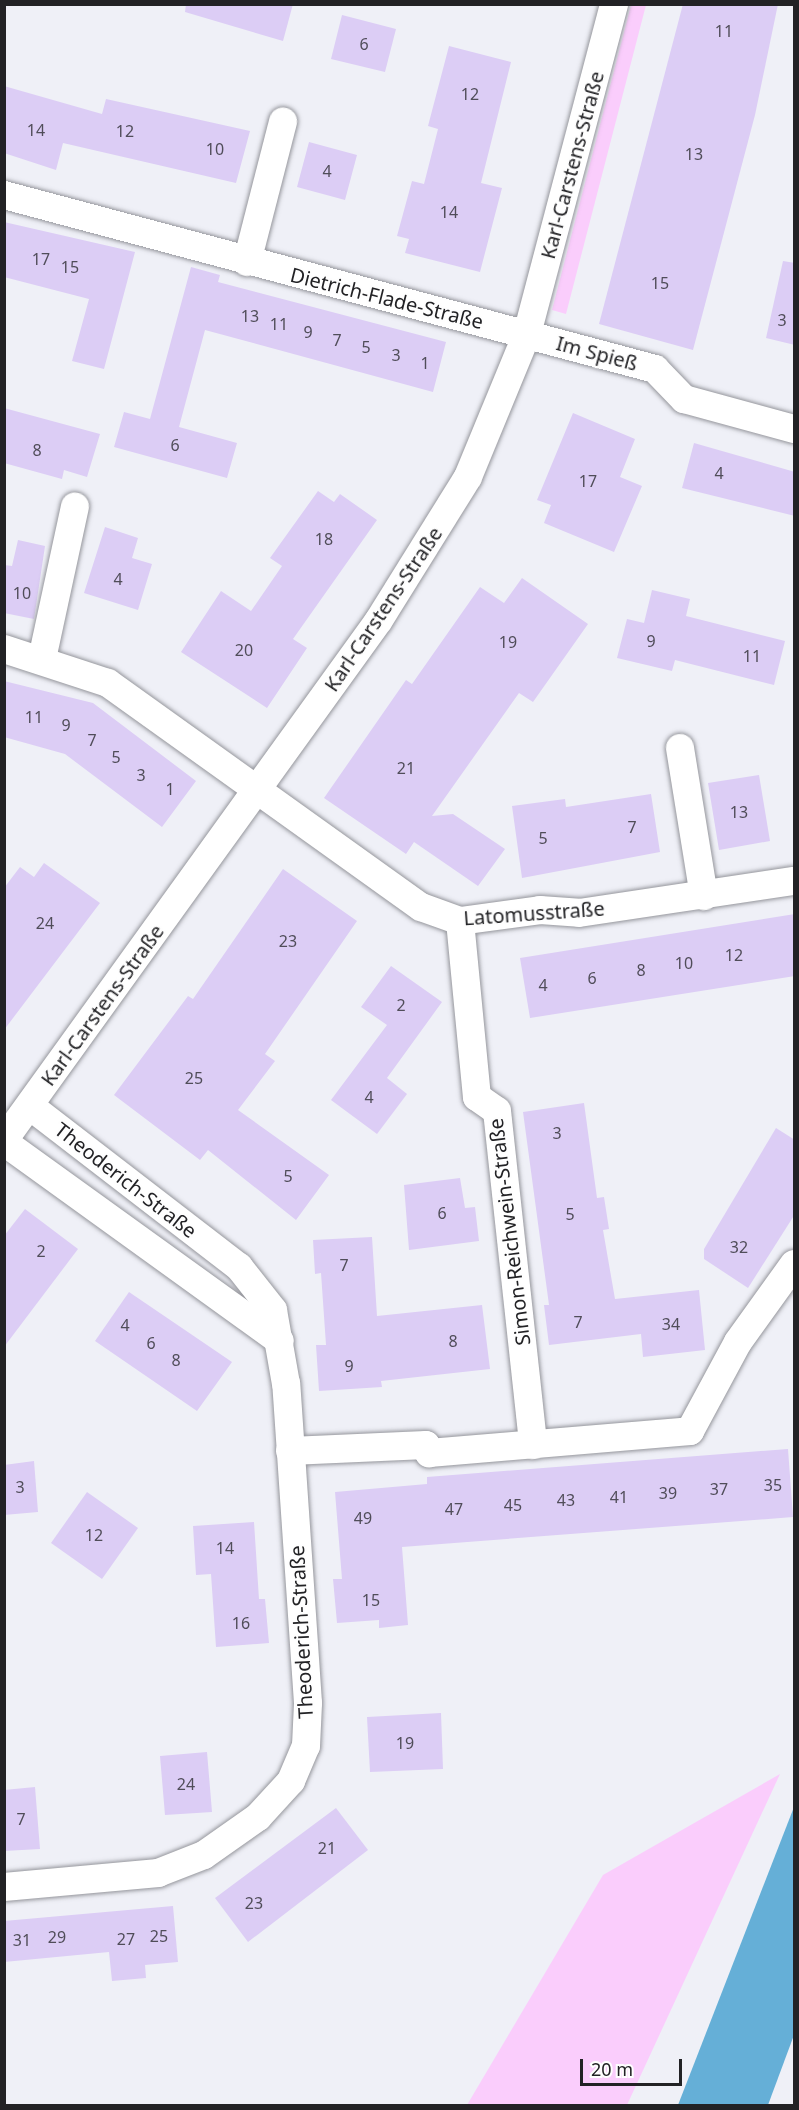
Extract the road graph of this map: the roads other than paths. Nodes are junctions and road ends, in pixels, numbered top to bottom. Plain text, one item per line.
1 (614, 4) edge
2 (283, 122) dead end
3 (4, 195) edge
4 (248, 262) junction
5 (527, 334) junction
6 (795, 429) edge
7 (75, 507) dead end
8 (4, 649) edge
9 (42, 659) junction
10 (680, 748) dead end
11 (257, 792) junction
12 (795, 881) edge
13 (704, 896) junction
14 (460, 921) junction
15 (12, 1125) edge
16 (795, 1264) edge
17 (280, 1341) junction
18 (533, 1445) junction
19 (290, 1451) junction
20 (4, 1887) edge

1 - 5 street, Karl-Carstens-Straße
2 - 4 street
3 - 4 street, Dietrich-Flade-Straße
4 - 5 street, Dietrich-Flade-Straße
5 - 6 street, Im Spieß
5 - 11 street, Karl-Carstens-Straße
7 - 9 street
8 - 9 street, Latomusstraße
9 - 11 street, Latomusstraße
10 - 13 street
11 - 14 street, Latomusstraße
11 - 15 street, Karl-Carstens-Straße
12 - 13 street, Latomusstraße
13 - 14 street, Latomusstraße
14 - 18 street, Simon-Reichwein-Straße
15 - 17 street, Theoderich-Straße
15 - 17 street, Theoderich-Straße
16 - 18 street
17 - 19 street, Theoderich-Straße
18 - 19 street
19 - 20 street, Theoderich-Straße

